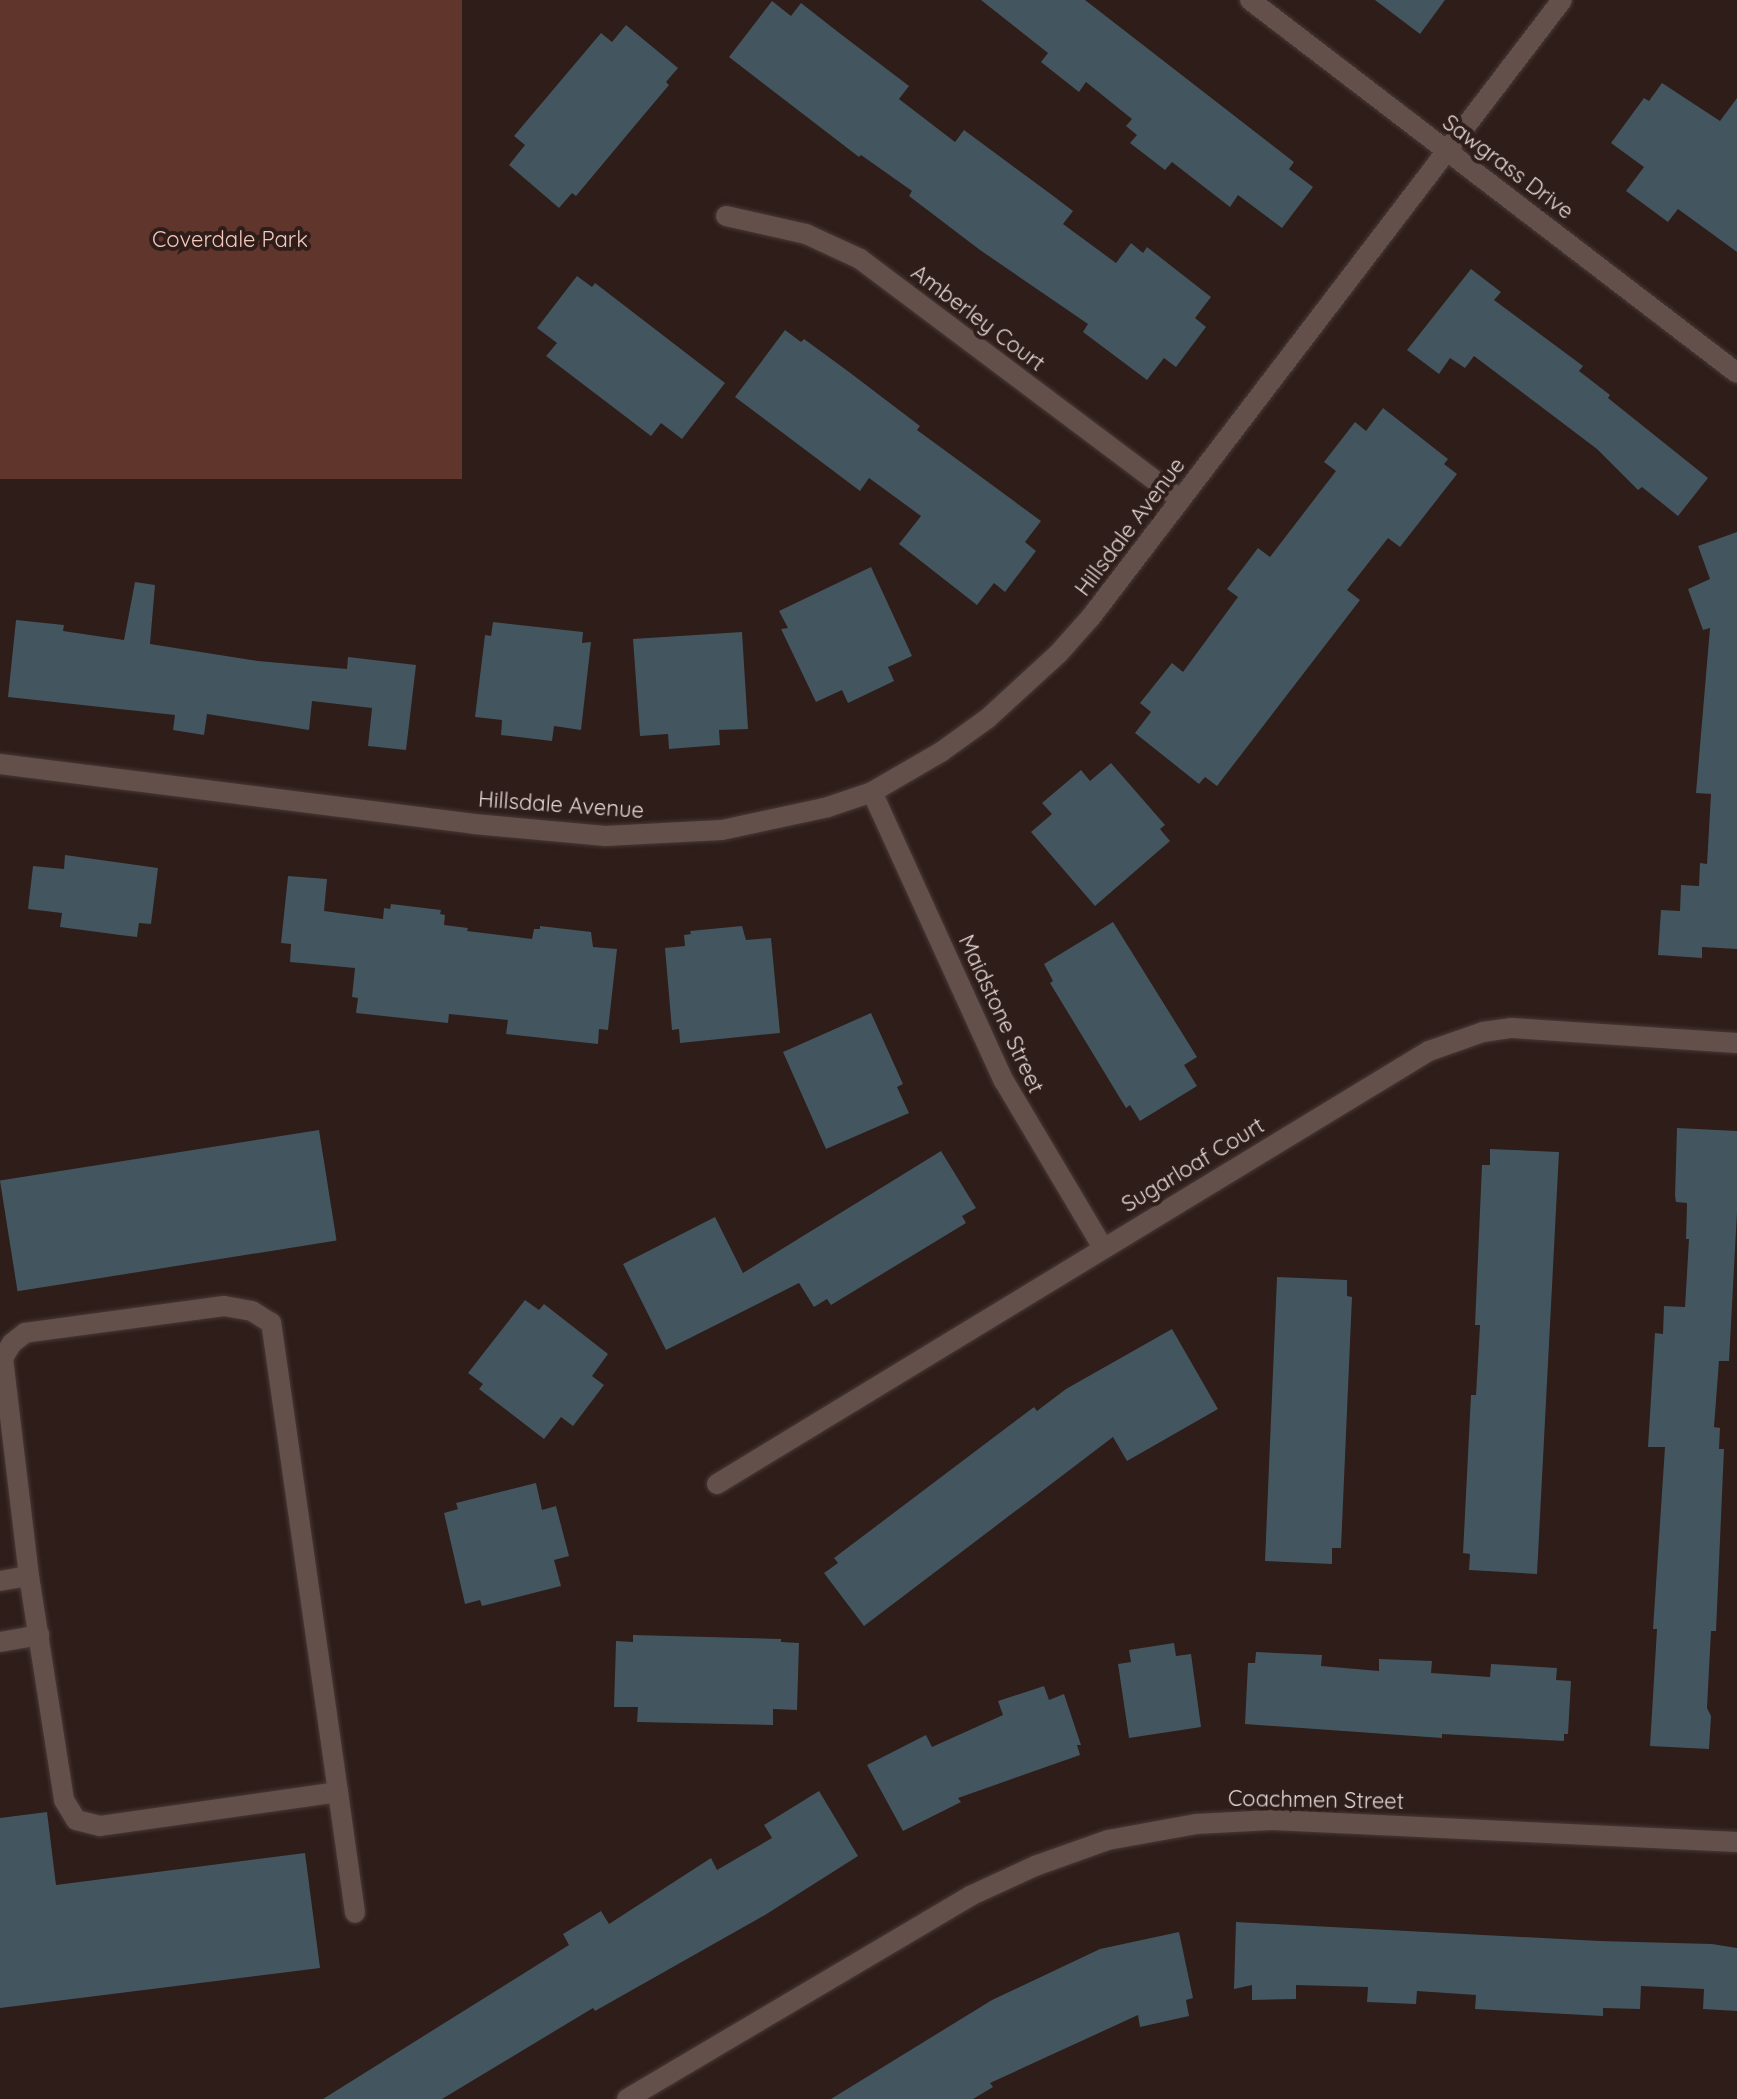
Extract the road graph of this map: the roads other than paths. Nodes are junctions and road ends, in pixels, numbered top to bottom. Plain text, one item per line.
1 (1250, 0) edge
2 (1562, 0) edge
3 (1447, 151) junction
4 (726, 216) dead end
5 (1737, 373) edge
6 (1181, 500) junction
7 (0, 764) edge
8 (872, 792) junction
9 (1737, 1043) edge
10 (1103, 1248) junction
11 (717, 1484) dead end
12 (29, 1576) junction
13 (0, 1581) edge
14 (39, 1635) junction
15 (0, 1642) edge
16 (338, 1792) junction
17 (1737, 1842) edge
18 (355, 1913) dead end
19 (627, 2099) edge

1 - 3 street, Sawgrass Drive
2 - 3 street, Hillsdale Avenue
3 - 5 street, Sawgrass Drive
3 - 6 street, Hillsdale Avenue
4 - 6 street, Amberley Court
6 - 8 street, Hillsdale Avenue
7 - 8 street, Hillsdale Avenue
8 - 10 street, Maidstone Street
9 - 10 street, Sugarloaf Court
10 - 11 street, Sugarloaf Court
12 - 13 street
12 - 14 street
12 - 16 street
14 - 15 street
14 - 16 street
16 - 18 street
17 - 19 street, Coachmen Street

